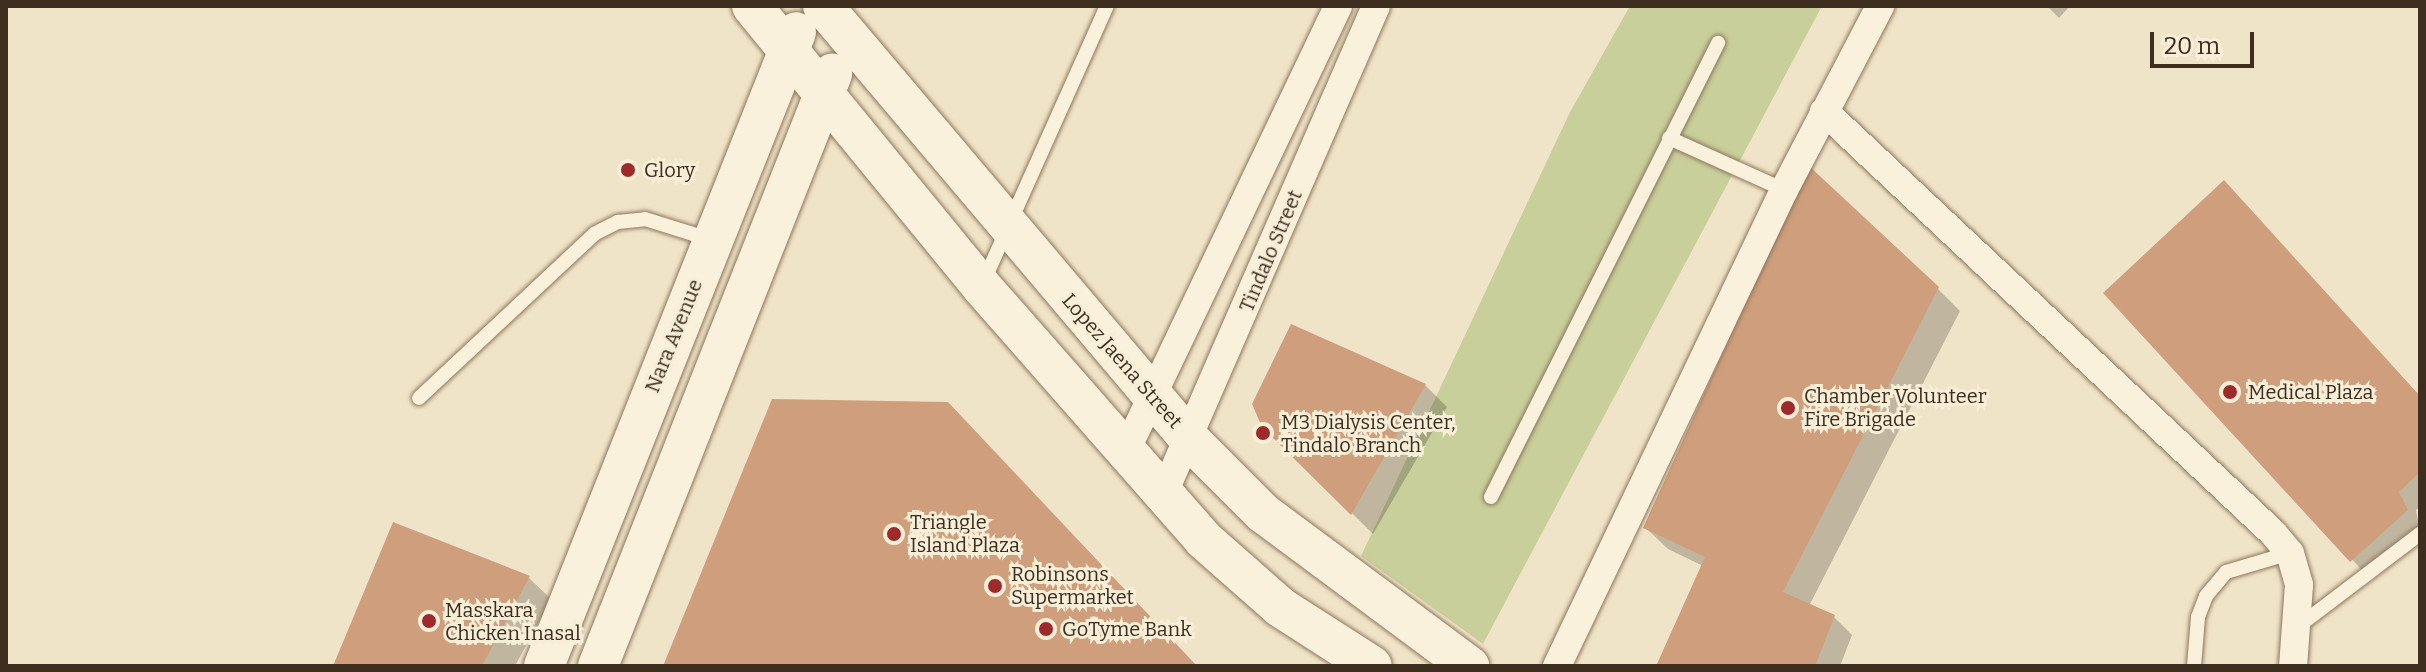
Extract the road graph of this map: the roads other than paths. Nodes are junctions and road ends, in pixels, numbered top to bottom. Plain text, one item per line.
1 (752, 6) edge
2 (806, 6) edge
3 (1107, 6) edge
4 (1338, 6) edge
5 (1880, 6) edge
6 (1364, 10) edge
7 (843, 15) edge
8 (1718, 43) dead end
9 (787, 53) junction
10 (824, 94) junction
11 (1824, 111) junction
12 (1669, 138) junction
13 (1784, 190) junction
14 (1008, 229) junction
15 (713, 240) junction
16 (982, 287) junction
17 (651, 393) junction
18 (419, 398) dead end
19 (1154, 399) junction
20 (698, 411) junction
21 (1191, 441) junction
22 (1124, 455) junction
23 (1163, 495) junction
24 (1491, 497) dead end
25 (603, 515) junction
26 (650, 532) junction
27 (2420, 534) edge
28 (2290, 553) junction
29 (1394, 611) junction
30 (2296, 629) junction
31 (1367, 662) edge
32 (544, 666) edge
33 (598, 666) edge
34 (1469, 666) edge
35 (1557, 666) edge
36 (2194, 666) edge
37 (2293, 666) edge

1 - 9 main road
2 - 9 main road, Nara Avenue
3 - 14 lane
4 - 19 street, Tindalo Street
5 - 11 street
6 - 21 street, Tindalo Street
7 - 10 main road
7 - 14 main road, Lopez Jaena Street
8 - 12 lane
9 - 10 main road
9 - 15 main road, Nara Avenue
10 - 16 main road
10 - 20 main road
11 - 13 street
11 - 28 street
12 - 13 lane
12 - 24 lane
13 - 35 street
14 - 16 lane
14 - 19 main road, Lopez Jaena Street
15 - 17 main road, Nara Avenue
15 - 18 lane
16 - 22 main road
17 - 20 main road
17 - 25 main road, Nara Avenue
19 - 21 main road, Lopez Jaena Street
19 - 22 street, Tindalo Street
20 - 26 main road
21 - 23 street, Tindalo Street
21 - 29 main road, Lopez Jaena Street
22 - 23 main road
23 - 31 main road
25 - 26 main road
25 - 32 main road, Nara Avenue
26 - 33 main road
27 - 30 lane
28 - 30 street
28 - 36 lane
29 - 31 main road
29 - 34 main road, Lopez Jaena Street
30 - 37 street

